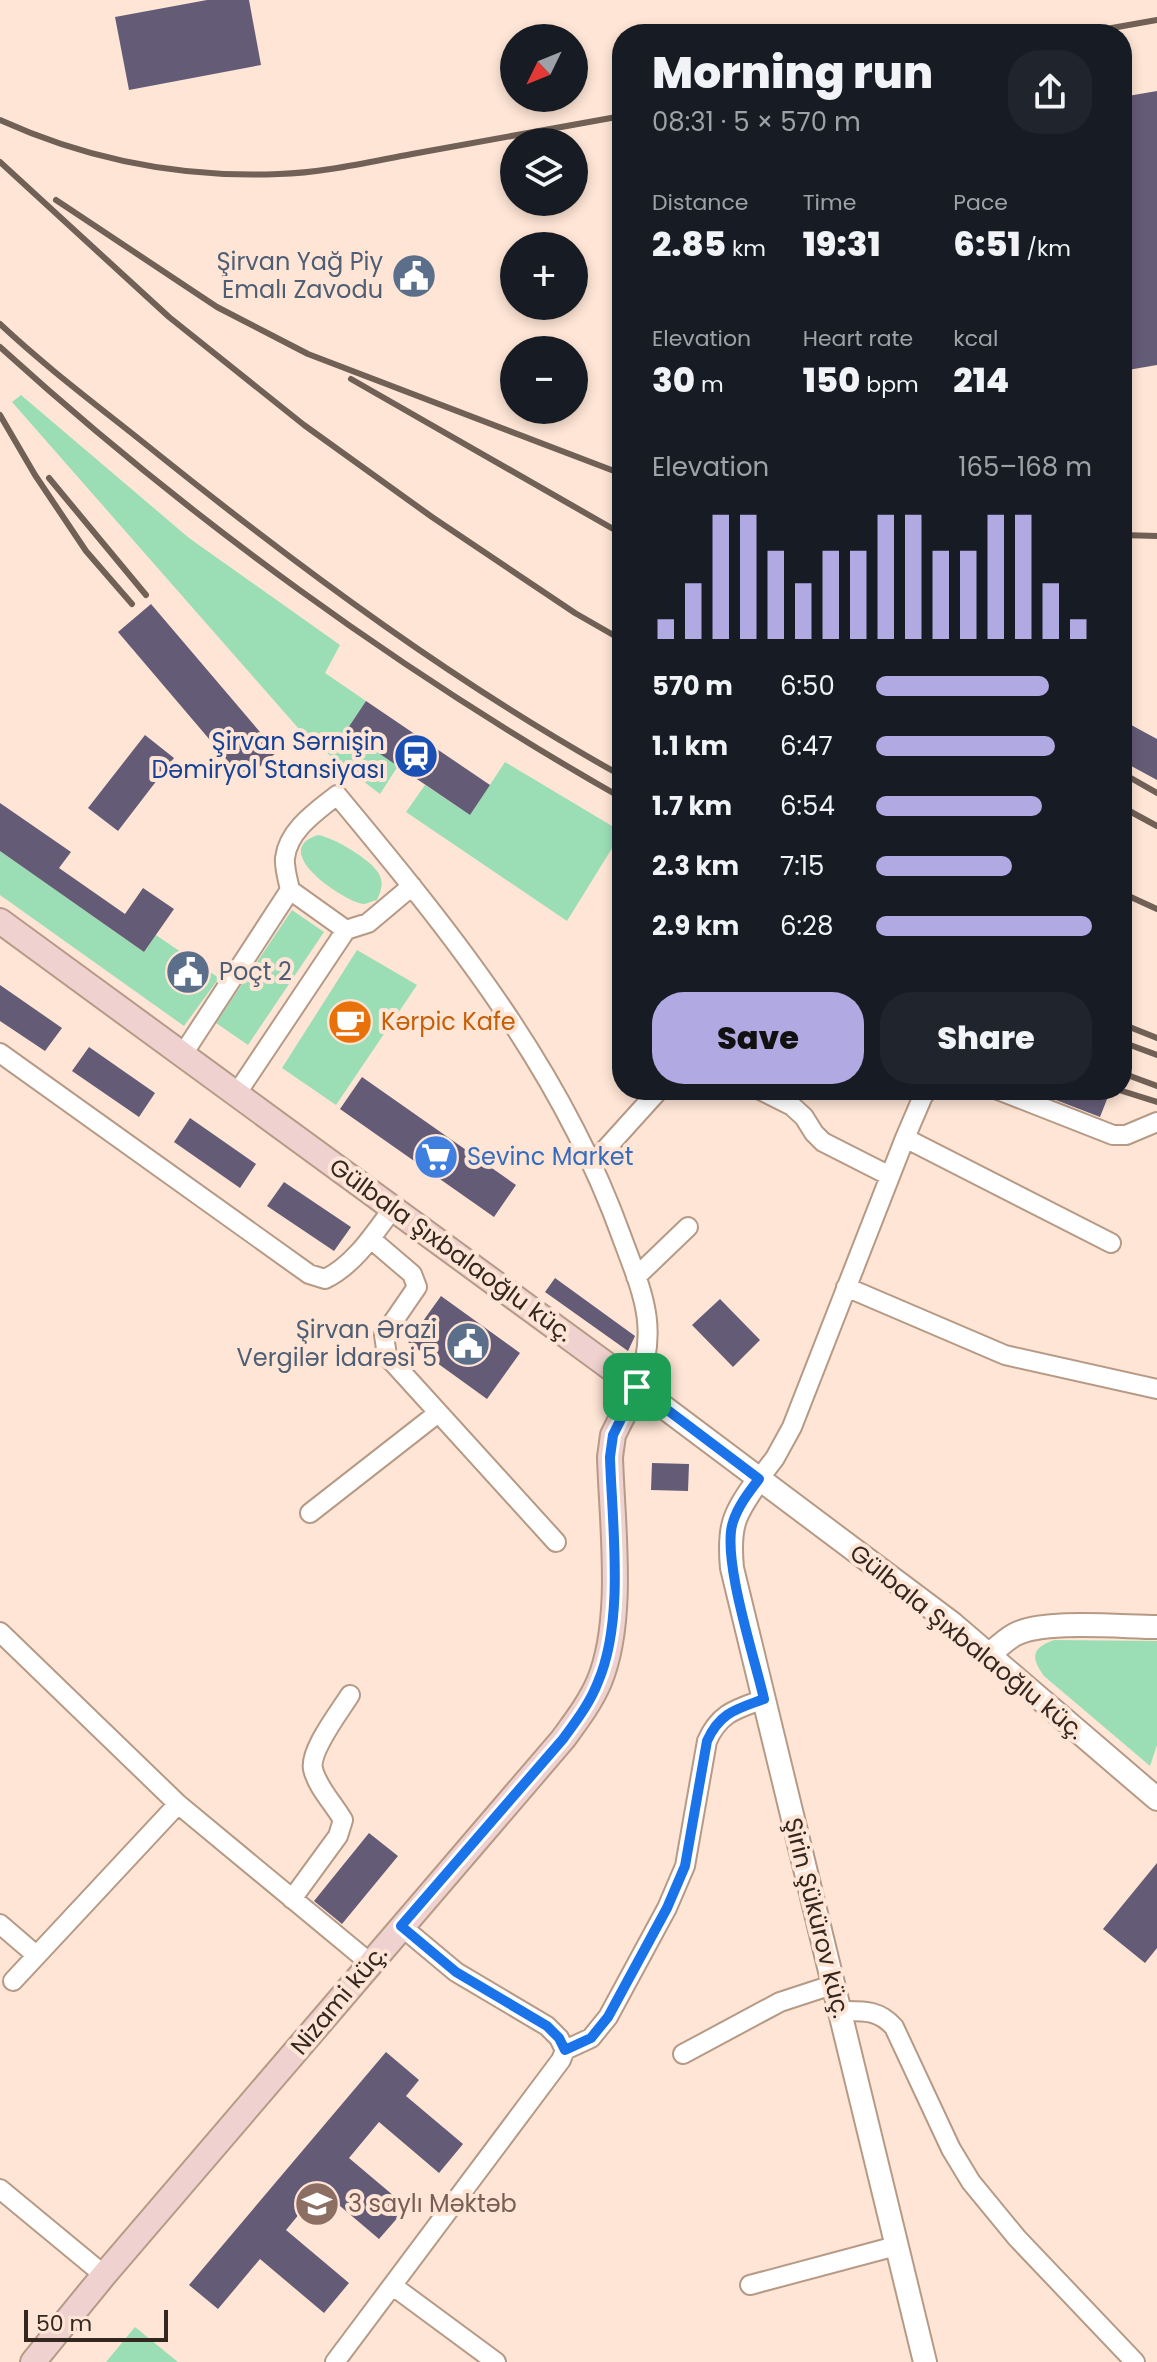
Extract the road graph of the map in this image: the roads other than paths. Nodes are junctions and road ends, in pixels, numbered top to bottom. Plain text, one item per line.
1 (412, 886) junction
2 (290, 890) junction
3 (2, 926) edge
4 (346, 930) junction
5 (0, 1053) edge
6 (183, 1054) junction
7 (237, 1093) junction
8 (650, 1100) edge
9 (780, 1100) edge
10 (921, 1100) edge
11 (1024, 1100) edge
12 (1157, 1122) edge
13 (905, 1138) junction
14 (593, 1163) junction
15 (890, 1176) junction
16 (393, 1208) junction
17 (688, 1227) dead end
18 (371, 1239) junction
19 (1111, 1243) dead end
20 (636, 1277) junction
21 (846, 1287) junction
22 (637, 1387) junction
23 (1157, 1389) edge
24 (438, 1413) junction
25 (759, 1479) junction
26 (310, 1513) dead end
27 (556, 1542) dead end
28 (1157, 1627) edge
29 (0, 1632) edge
30 (990, 1654) junction
31 (350, 1695) dead end
32 (764, 1699) junction
33 (1157, 1799) edge
34 (178, 1804) junction
35 (292, 1899) junction
36 (0, 1924) edge
37 (401, 1926) junction
38 (36, 1955) junction
39 (370, 1963) junction
40 (13, 1981) dead end
41 (832, 1985) junction
42 (839, 2011) junction
43 (565, 2050) junction
44 (683, 2054) dead end
45 (0, 2189) edge
46 (896, 2246) junction
47 (104, 2275) junction
48 (750, 2285) dead end
49 (393, 2286) junction
50 (33, 2362) edge
51 (335, 2362) edge
52 (496, 2362) edge
53 (925, 2362) edge
54 (1135, 2362) edge

1 - 2 street
1 - 4 street
1 - 14 street
2 - 4 street
2 - 6 street
3 - 6 main road, Gülbala Şıxbalaoğlu küç.
4 - 7 street
5 - 18 street
6 - 7 main road, Gülbala Şıxbalaoğlu küç.
7 - 16 main road, Gülbala Şıxbalaoğlu küç.
8 - 14 street
9 - 15 street
10 - 13 street
11 - 12 street
13 - 15 street
13 - 19 street
14 - 20 street
15 - 21 street
16 - 18 street
16 - 22 main road, Gülbala Şıxbalaoğlu küç.
17 - 20 street
18 - 24 street
20 - 22 street
21 - 23 street
21 - 25 street
22 - 25 street, Gülbala Şıxbalaoğlu küç.
22 - 37 main road, Nizami küç.
24 - 26 street
24 - 27 street
25 - 30 street, Gülbala Şıxbalaoğlu küç.
25 - 32 street, Şirin Şükürov küç.
28 - 30 street
29 - 34 street
30 - 33 street, Gülbala Şıxbalaoğlu küç.
31 - 35 street
32 - 41 street, Şirin Şükürov küç.
32 - 43 street
34 - 35 street
34 - 38 street
35 - 39 street
36 - 38 street
37 - 39 main road, Nizami küç.
37 - 43 street
38 - 40 street
39 - 47 main road, Nizami küç.
41 - 42 street, Şirin Şükürov küç.
41 - 44 street
42 - 46 street, Şirin Şükürov küç.
42 - 54 street
43 - 49 street
45 - 47 street
46 - 48 street
46 - 53 street, Şirin Şükürov küç.
47 - 50 main road, Nizami küç.
49 - 51 street
49 - 52 street

